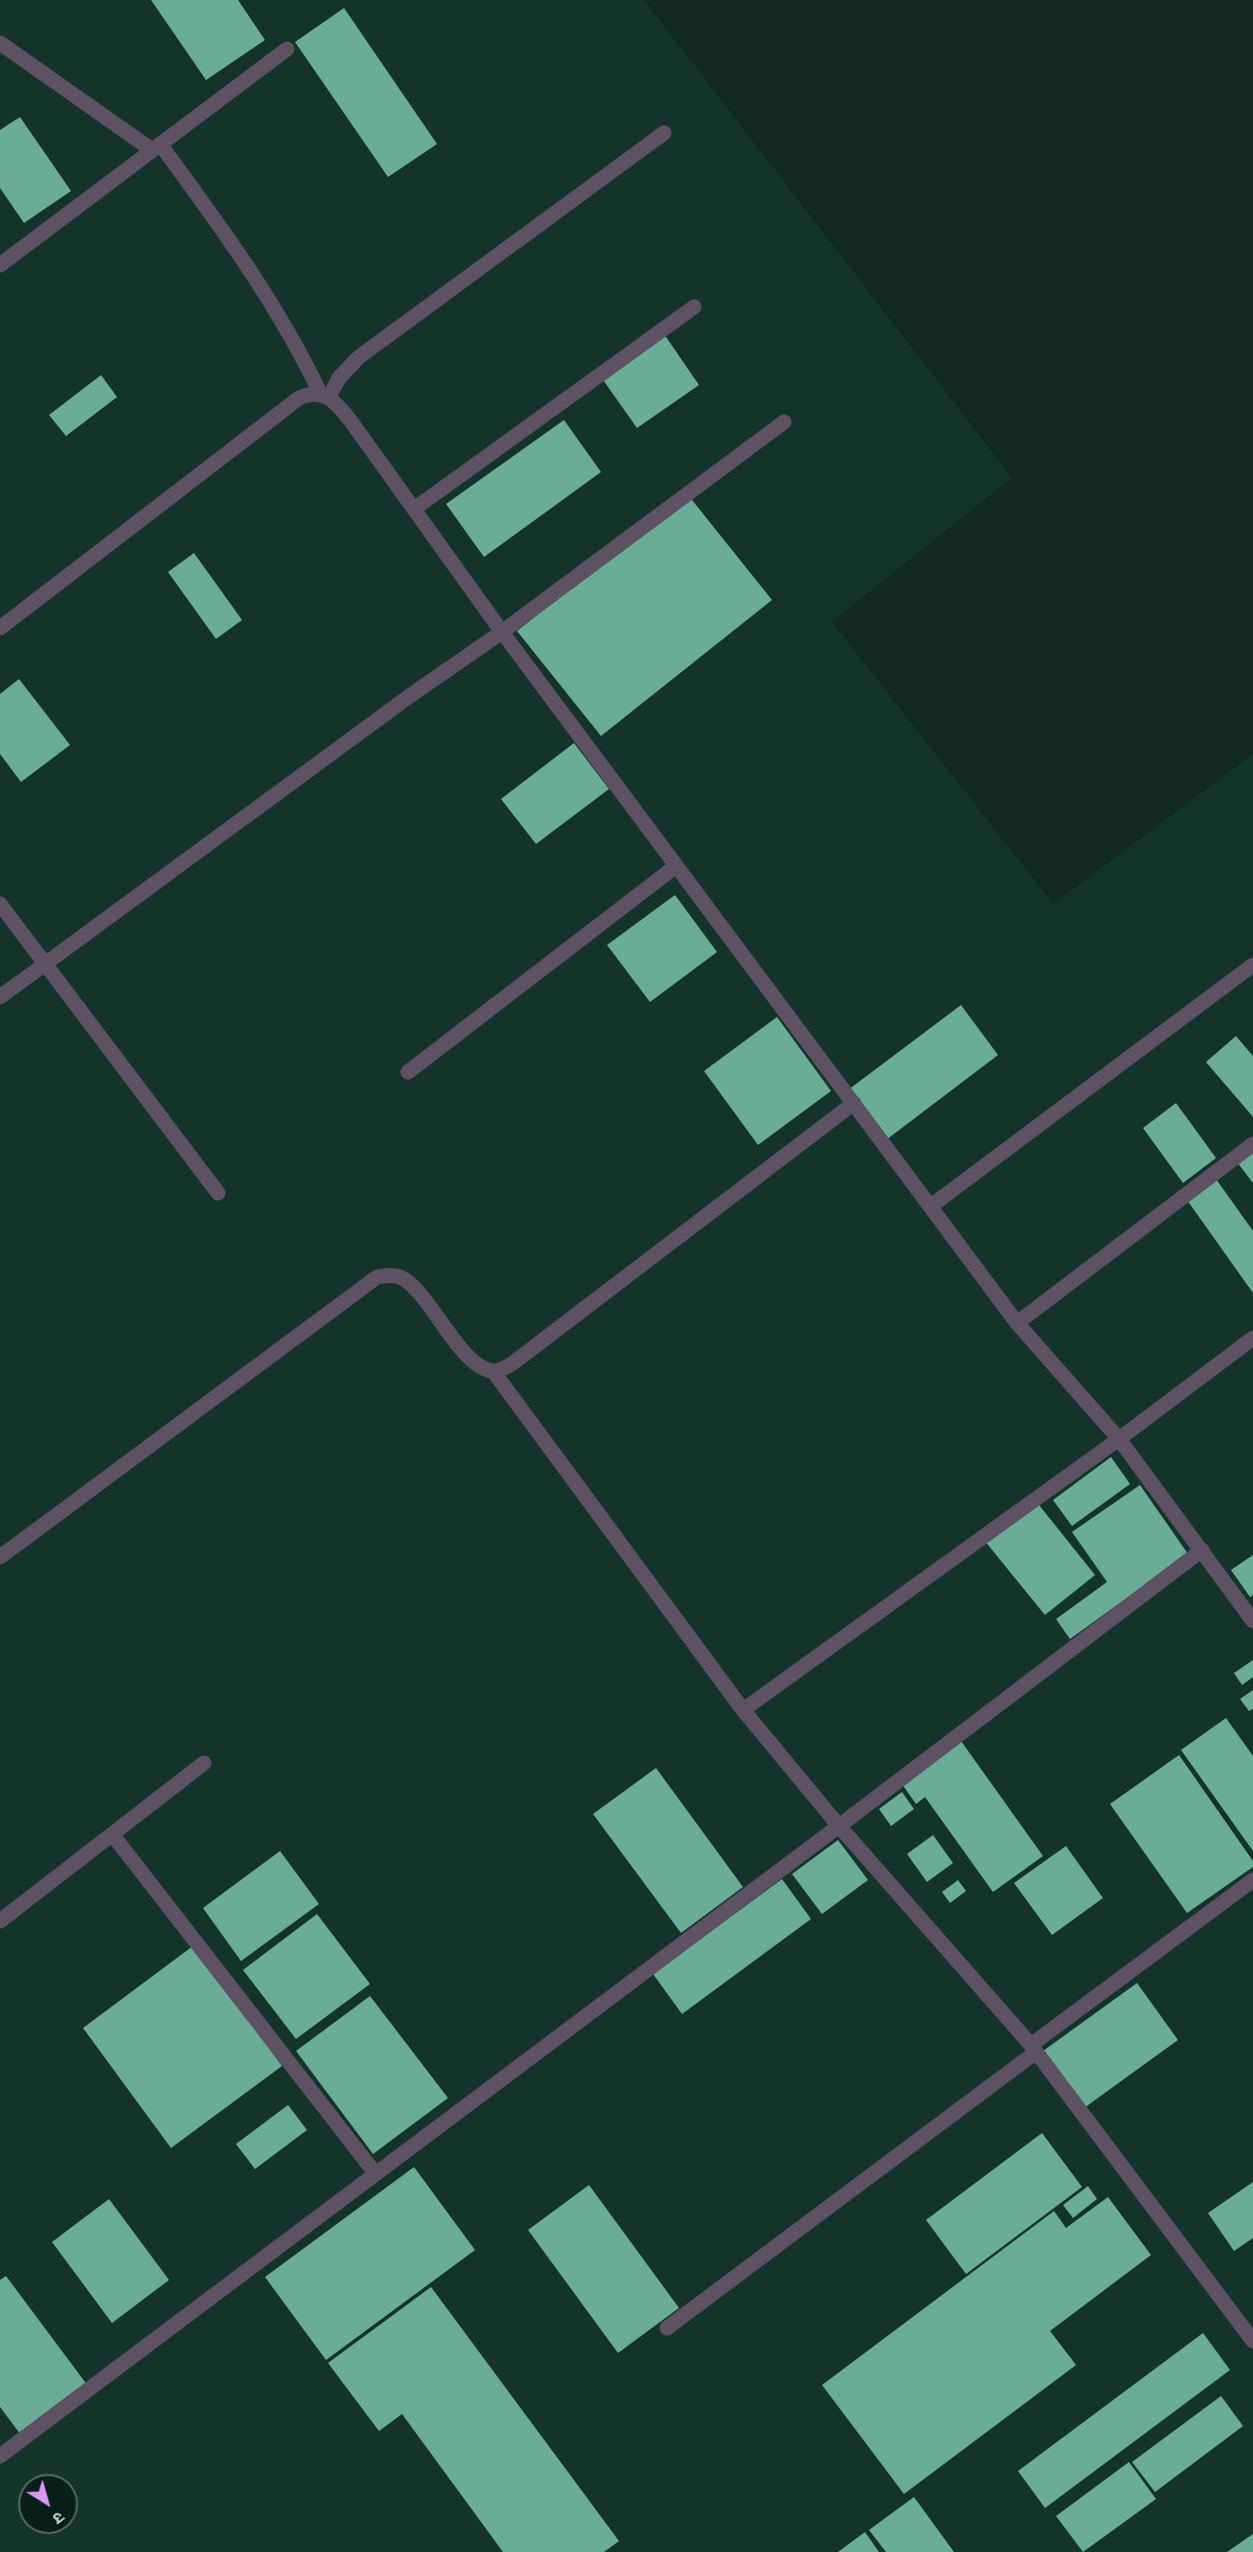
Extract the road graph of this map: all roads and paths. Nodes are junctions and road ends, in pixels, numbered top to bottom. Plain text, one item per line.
1 (0, 43) edge
2 (287, 49) dead end
3 (664, 133) dead end
4 (156, 147) junction
5 (0, 266) edge
6 (694, 307) dead end
7 (325, 395) junction
8 (784, 422) dead end
9 (414, 509) junction
10 (0, 628) edge
11 (501, 632) junction
12 (676, 866) junction
13 (0, 904) edge
14 (45, 963) junction
15 (1253, 965) edge
16 (0, 997) edge
17 (408, 1072) dead end
18 (854, 1103) junction
19 (1253, 1144) edge
20 (219, 1193) dead end
21 (932, 1206) junction
22 (1017, 1323) junction
23 (1253, 1338) edge
24 (493, 1371) junction
25 (1119, 1439) junction
26 (1202, 1550) junction
27 (0, 1557) edge
28 (1251, 1613) edge
29 (743, 1710) junction
30 (204, 1763) dead end
31 (839, 1826) junction
32 (112, 1834) junction
33 (1253, 1880) edge
34 (0, 1921) edge
35 (1033, 2048) junction
36 (375, 2173) junction
37 (667, 2328) dead end
38 (1253, 2341) edge
39 (0, 2456) edge

1 - 4 lane
2 - 4 lane
3 - 7 lane
4 - 5 lane
4 - 7 lane
6 - 9 lane
7 - 9 lane
7 - 10 lane
8 - 11 lane
9 - 11 lane
11 - 12 lane
11 - 14 lane
12 - 17 lane
12 - 18 lane
13 - 14 lane
14 - 16 lane
14 - 20 lane
15 - 21 lane
18 - 21 lane
18 - 24 lane
19 - 22 lane
21 - 22 lane
22 - 25 lane
23 - 25 lane
24 - 27 lane
24 - 29 lane
25 - 26 lane
25 - 29 lane
26 - 28 lane
26 - 31 lane
29 - 31 lane
30 - 32 lane
31 - 35 lane
31 - 36 lane
32 - 34 lane
32 - 36 lane
33 - 35 lane
35 - 37 lane
35 - 38 lane
36 - 39 lane

